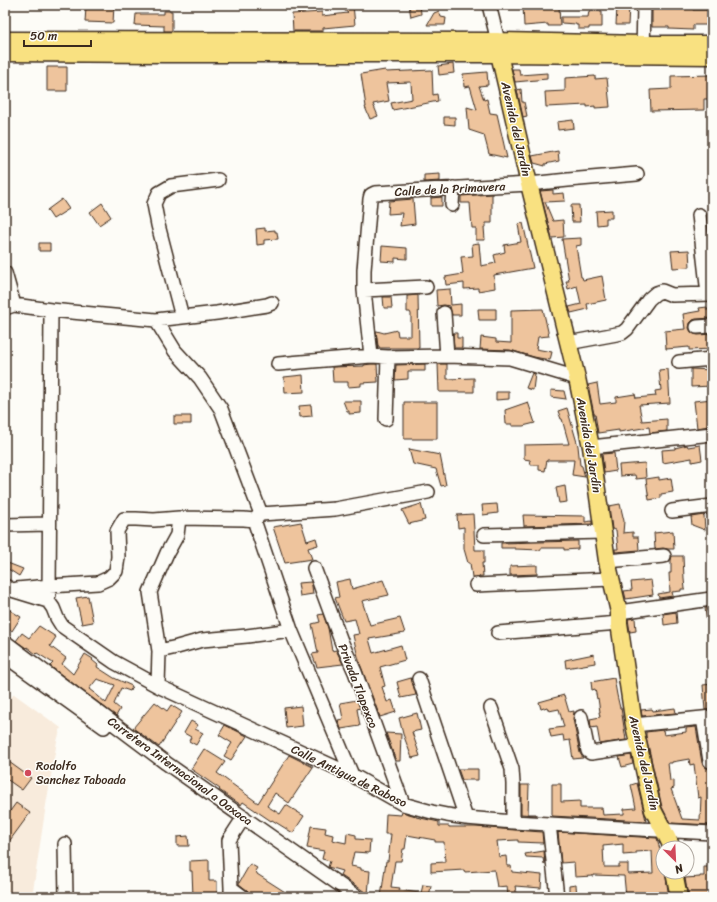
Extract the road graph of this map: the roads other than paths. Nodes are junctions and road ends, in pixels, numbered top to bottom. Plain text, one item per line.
1 (489, 5) edge
2 (644, 5) edge
3 (5, 40) edge
4 (712, 44) edge
5 (122, 47) junction
6 (498, 48) junction
7 (643, 50) junction
8 (5, 53) edge
9 (712, 56) edge
10 (637, 174) dead end
11 (218, 180) dead end
12 (529, 184) junction
13 (453, 188) junction
14 (452, 205) dead end
15 (699, 215) dead end
16 (5, 272) edge
17 (426, 287) dead end
18 (364, 290) junction
19 (710, 294) edge
20 (272, 303) dead end
21 (10, 307) edge
22 (51, 310) junction
23 (444, 312) dead end
24 (182, 317) junction
25 (156, 320) junction
26 (712, 326) edge
27 (697, 327) dead end
28 (568, 343) junction
29 (371, 356) junction
30 (446, 356) junction
31 (388, 357) junction
32 (712, 359) edge
33 (679, 362) dead end
34 (278, 364) dead end
35 (577, 378) junction
36 (386, 419) dead end
37 (712, 434) edge
38 (590, 447) junction
39 (428, 492) dead end
40 (712, 506) edge
41 (672, 511) dead end
42 (257, 517) junction
43 (179, 518) junction
44 (49, 524) junction
45 (5, 525) edge
46 (604, 532) junction
47 (484, 535) dead end
48 (664, 556) dead end
49 (607, 560) junction
50 (314, 568) dead end
51 (611, 579) junction
52 (476, 585) dead end
53 (49, 586) junction
54 (8, 588) edge
55 (712, 599) edge
56 (48, 601) junction
57 (619, 618) junction
58 (291, 630) junction
59 (498, 632) dead end
60 (5, 642) edge
61 (159, 651) junction
62 (5, 656) edge
63 (418, 679) dead end
64 (158, 686) junction
65 (492, 708) dead end
66 (581, 717) dead end
67 (707, 718) edge
68 (634, 726) junction
69 (639, 746) junction
70 (710, 761) dead end
71 (352, 775) junction
72 (403, 804) junction
73 (466, 818) junction
74 (241, 821) junction
75 (513, 822) junction
76 (549, 824) junction
77 (664, 831) junction
78 (712, 833) edge
79 (266, 838) junction
80 (668, 840) edge
81 (65, 844) dead end
82 (676, 880) edge
83 (231, 892) edge
84 (66, 897) edge
85 (243, 897) edge
86 (341, 897) edge
87 (357, 897) edge
88 (557, 897) edge
89 (679, 897) edge

1 - 6 street
2 - 7 street
3 - 5 main road
4 - 7 main road
5 - 6 main road
5 - 8 main road
6 - 7 main road
6 - 12 main road, Avenida del Jardín
7 - 9 main road
10 - 12 street, Calle de la Primavera
11 - 24 street
12 - 13 street, Calle de la Primavera
12 - 28 main road, Avenida del Jardín
13 - 14 street
13 - 18 street, Calle de la Primavera
15 - 19 street
16 - 21 street
17 - 18 street
18 - 29 street
19 - 28 street
20 - 24 street
21 - 22 street
22 - 25 street
22 - 44 street
23 - 30 street
24 - 25 street
25 - 42 street
26 - 27 street
28 - 35 main road, Avenida del Jardín
29 - 31 street
29 - 34 street
30 - 31 street
30 - 35 street
31 - 36 street
32 - 33 street
35 - 38 main road, Avenida del Jardín
37 - 38 street
38 - 46 main road, Avenida del Jardín
39 - 42 street
40 - 41 street
42 - 43 street
42 - 58 street
43 - 53 street
43 - 61 street
44 - 45 street
44 - 53 street
46 - 47 street
46 - 49 main road, Avenida del Jardín
48 - 49 street
49 - 51 main road, Avenida del Jardín
50 - 72 street, Privada Tlapexco
51 - 52 street
51 - 57 main road, Avenida del Jardín
53 - 54 street
53 - 56 street
54 - 56 street
55 - 57 street
56 - 64 street, Calle Antigua de Raboso
57 - 59 street
57 - 68 main road, Avenida del Jardín
58 - 61 street
58 - 71 street
60 - 74 street, Carretera Internacional a Oaxaca
61 - 64 street
62 - 74 street, Carretera Internacional a Oaxaca
63 - 73 street
64 - 71 street, Calle Antigua de Raboso
65 - 75 street
66 - 69 street
67 - 68 street
67 - 70 street
68 - 69 main road, Avenida del Jardín
69 - 77 main road, Avenida del Jardín
71 - 72 street, Calle Antigua de Raboso
72 - 73 street, Calle Antigua de Raboso
73 - 75 street, Calle Antigua de Raboso
74 - 79 street, Carretera Internacional a Oaxaca
74 - 83 street
75 - 76 street, Calle Antigua de Raboso
76 - 77 street, Calle Antigua de Raboso
76 - 88 street
77 - 78 street, Calle Antigua de Raboso
77 - 80 main road, Avenida del Jardín
79 - 86 street, Carretera Internacional a Oaxaca
79 - 87 street, Carretera Internacional a Oaxaca
81 - 84 street
82 - 89 main road
83 - 85 street

